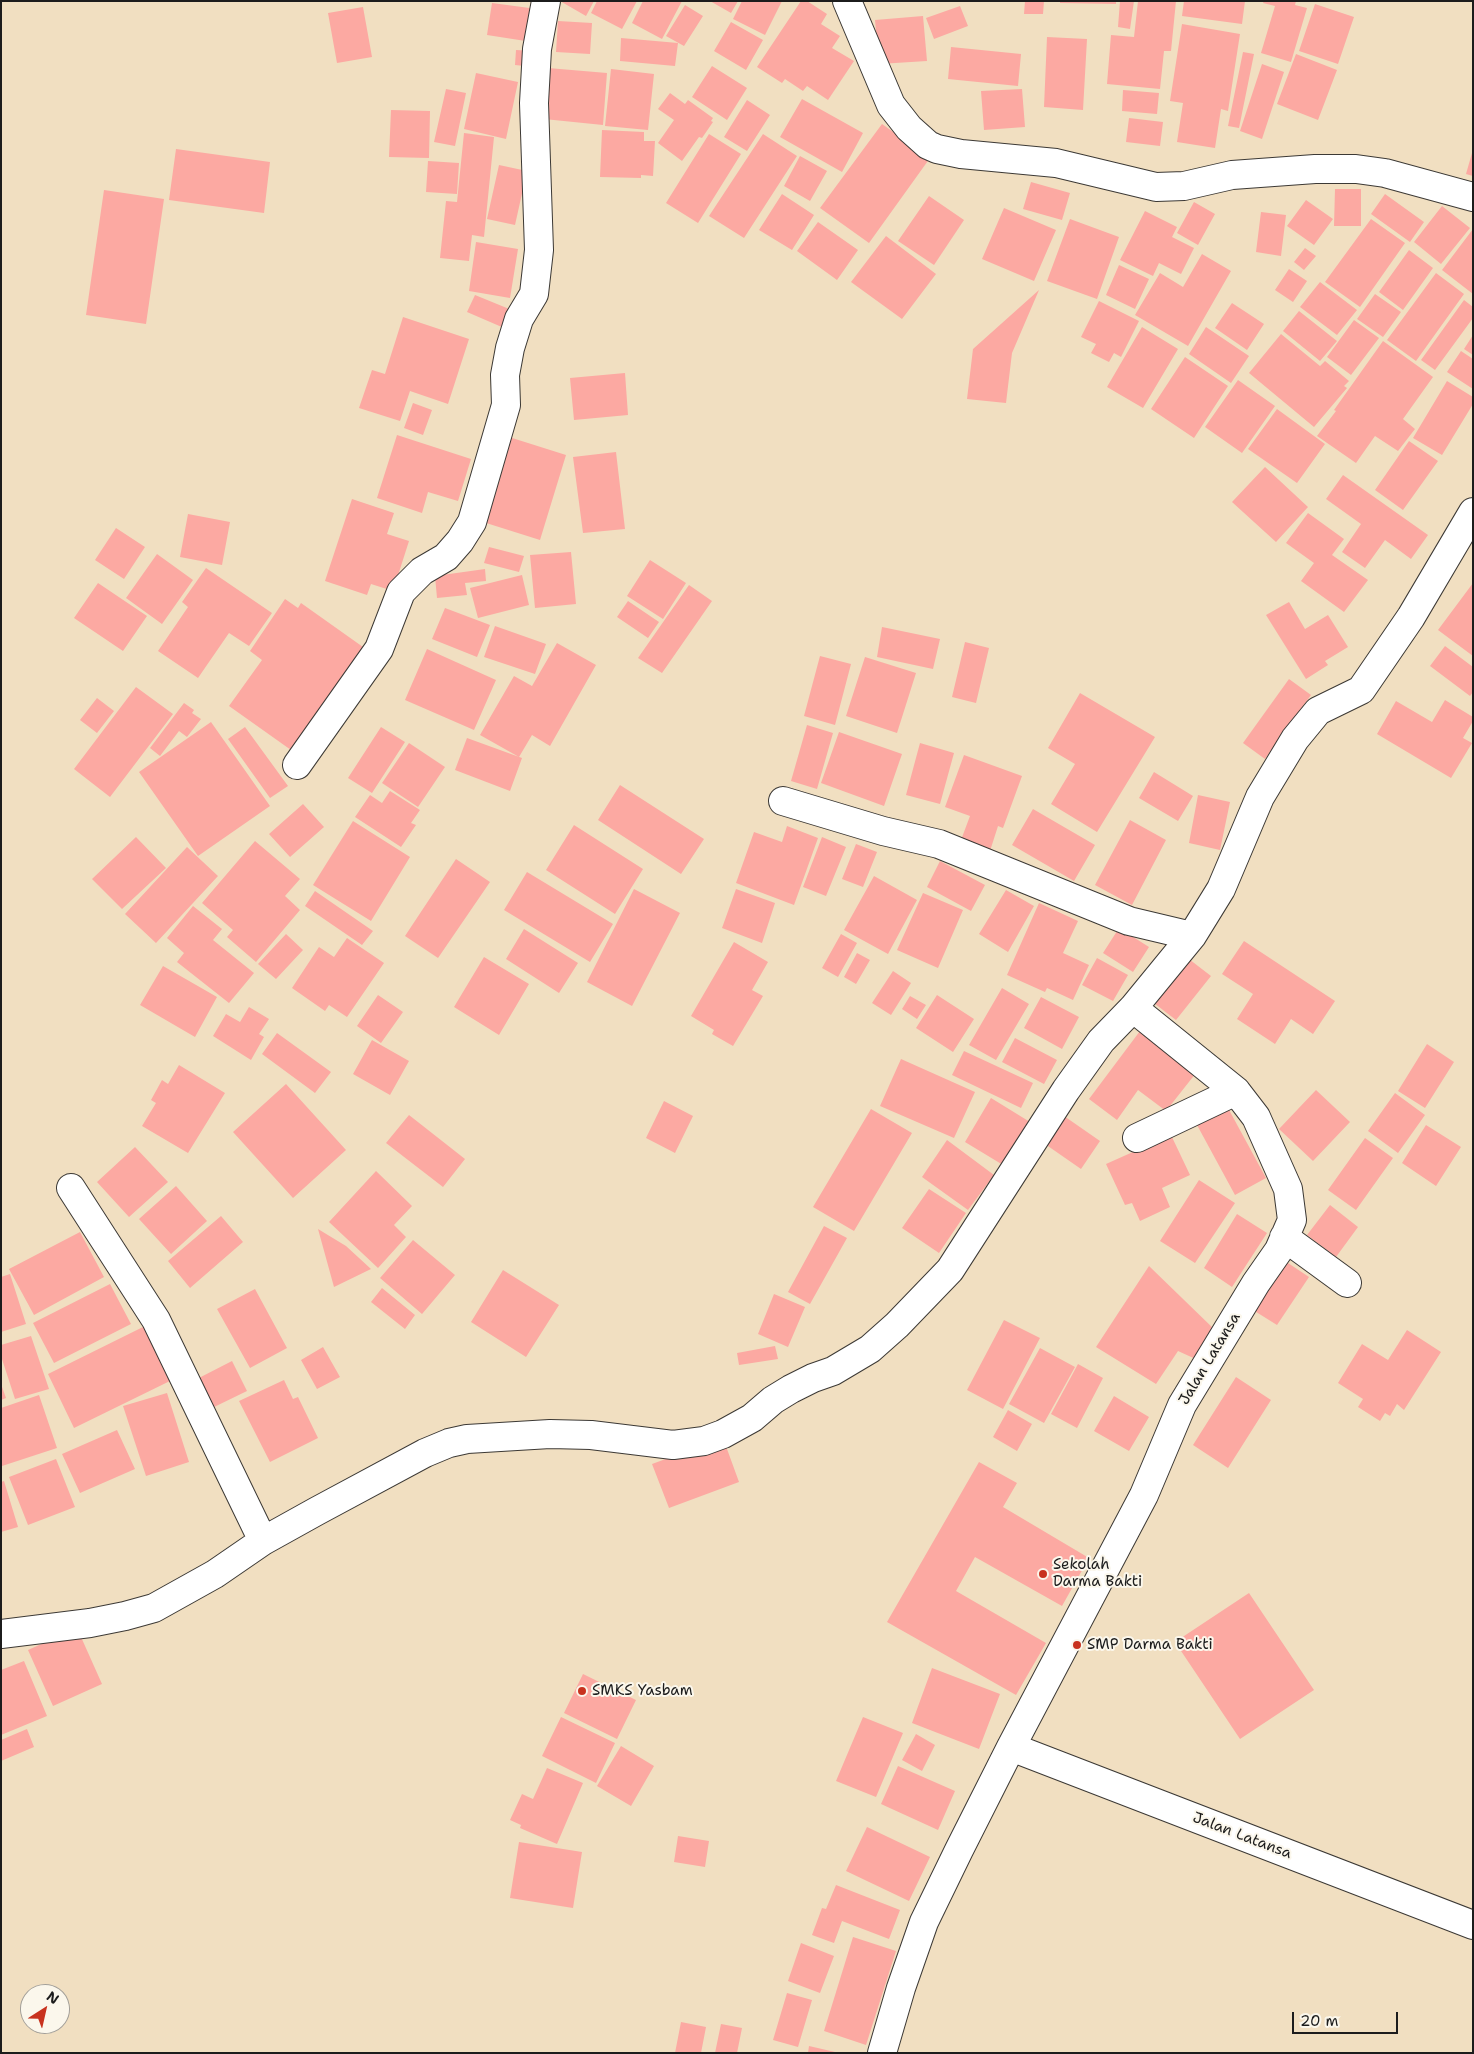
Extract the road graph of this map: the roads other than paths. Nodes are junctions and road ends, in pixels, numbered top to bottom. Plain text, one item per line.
1 (546, 1) edge
2 (847, 1) edge
3 (1473, 197) edge
4 (1473, 512) edge
5 (297, 765) dead end
6 (783, 801) dead end
7 (1192, 936) junction
8 (1133, 1008) junction
9 (1236, 1091) junction
10 (1138, 1138) dead end
11 (71, 1188) dead end
12 (1284, 1237) junction
13 (1347, 1283) dead end
14 (263, 1541) junction
15 (1, 1634) edge
16 (1011, 1747) junction
17 (1473, 1925) edge
18 (882, 2053) edge

1 - 5 street
2 - 3 street
4 - 7 street
6 - 7 street
7 - 8 street
8 - 9 street, Jalan Latansa
8 - 14 street
9 - 10 street
9 - 12 street, Jalan Latansa
11 - 14 street
12 - 13 street
12 - 16 street, Jalan Latansa
14 - 15 street
16 - 17 street, Jalan Latansa
16 - 18 street, Jalan Latansa

